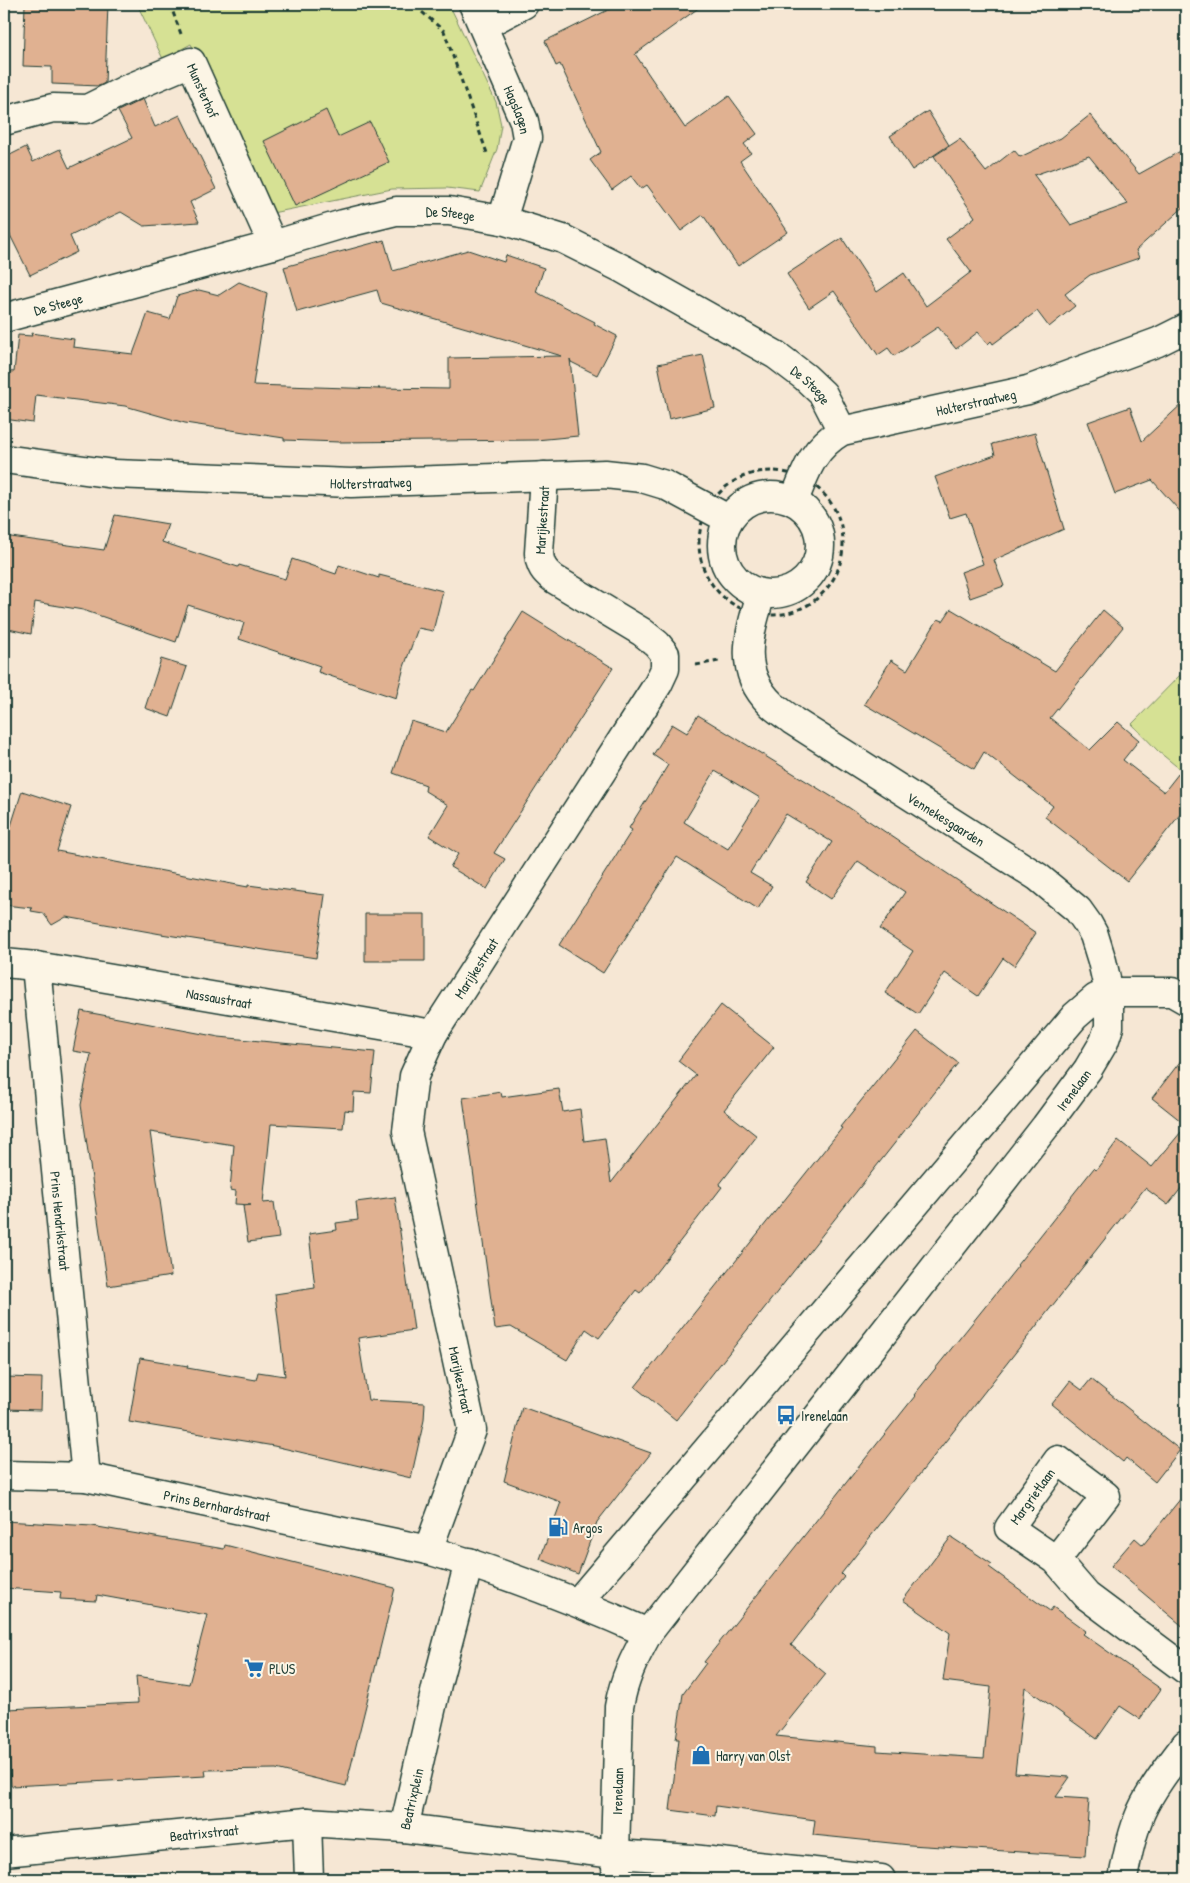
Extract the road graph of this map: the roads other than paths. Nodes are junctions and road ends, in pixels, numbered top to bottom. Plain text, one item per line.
1 (524, 4) edge
2 (478, 15) edge
3 (4, 121) edge
4 (502, 220) junction
5 (273, 245) junction
6 (4, 318) edge
7 (1186, 328) edge
8 (842, 431) junction
9 (4, 459) edge
10 (544, 476) junction
11 (798, 489) junction
12 (718, 513) junction
13 (758, 604) junction
14 (4, 963) edge
15 (36, 966) junction
16 (1109, 992) junction
17 (1186, 1000) edge
18 (433, 1034) junction
19 (4, 1475) edge
20 (86, 1477) junction
21 (428, 1550) junction
22 (1056, 1560) dead end
23 (468, 1562) junction
24 (578, 1602) junction
25 (648, 1633) junction
26 (1186, 1670) edge
27 (1186, 1744) edge
28 (307, 1822) junction
29 (404, 1828) junction
30 (4, 1852) edge
31 (616, 1866) edge
32 (692, 1869) edge
33 (309, 1879) edge
34 (881, 1879) edge
35 (1124, 1879) edge

1 - 2 street
2 - 4 street, Hagslagen
3 - 5 street, Munsterhof
4 - 5 street, De Steege
4 - 8 street, De Steege
5 - 6 street, De Steege
7 - 8 street, Holterstraatweg
8 - 11 street, Holterstraatweg
9 - 10 street, Holterstraatweg
10 - 12 street, Holterstraatweg
10 - 18 street, Marijkestraat
11 - 12 street
11 - 13 street
12 - 13 street
13 - 16 street, Vennekesgaarden
14 - 15 street, Nassaustraat
15 - 18 street, Nassaustraat
15 - 20 street, Prins Hendrikstraat
16 - 17 street
16 - 24 street
16 - 25 street, Irenelaan
18 - 21 street, Marijkestraat
19 - 20 street, Prins Bernhardstraat
20 - 21 street, Prins Bernhardstraat
21 - 23 street
22 - 26 street
23 - 24 street
23 - 29 street, Beatrixplein
24 - 25 street
25 - 31 street, Irenelaan
27 - 35 street
28 - 29 street, Beatrixstraat
28 - 30 street, Beatrixstraat
28 - 33 street
29 - 31 street, Beatrixplein
31 - 32 street, Beatrixplein
32 - 34 street, Beatrixplein

